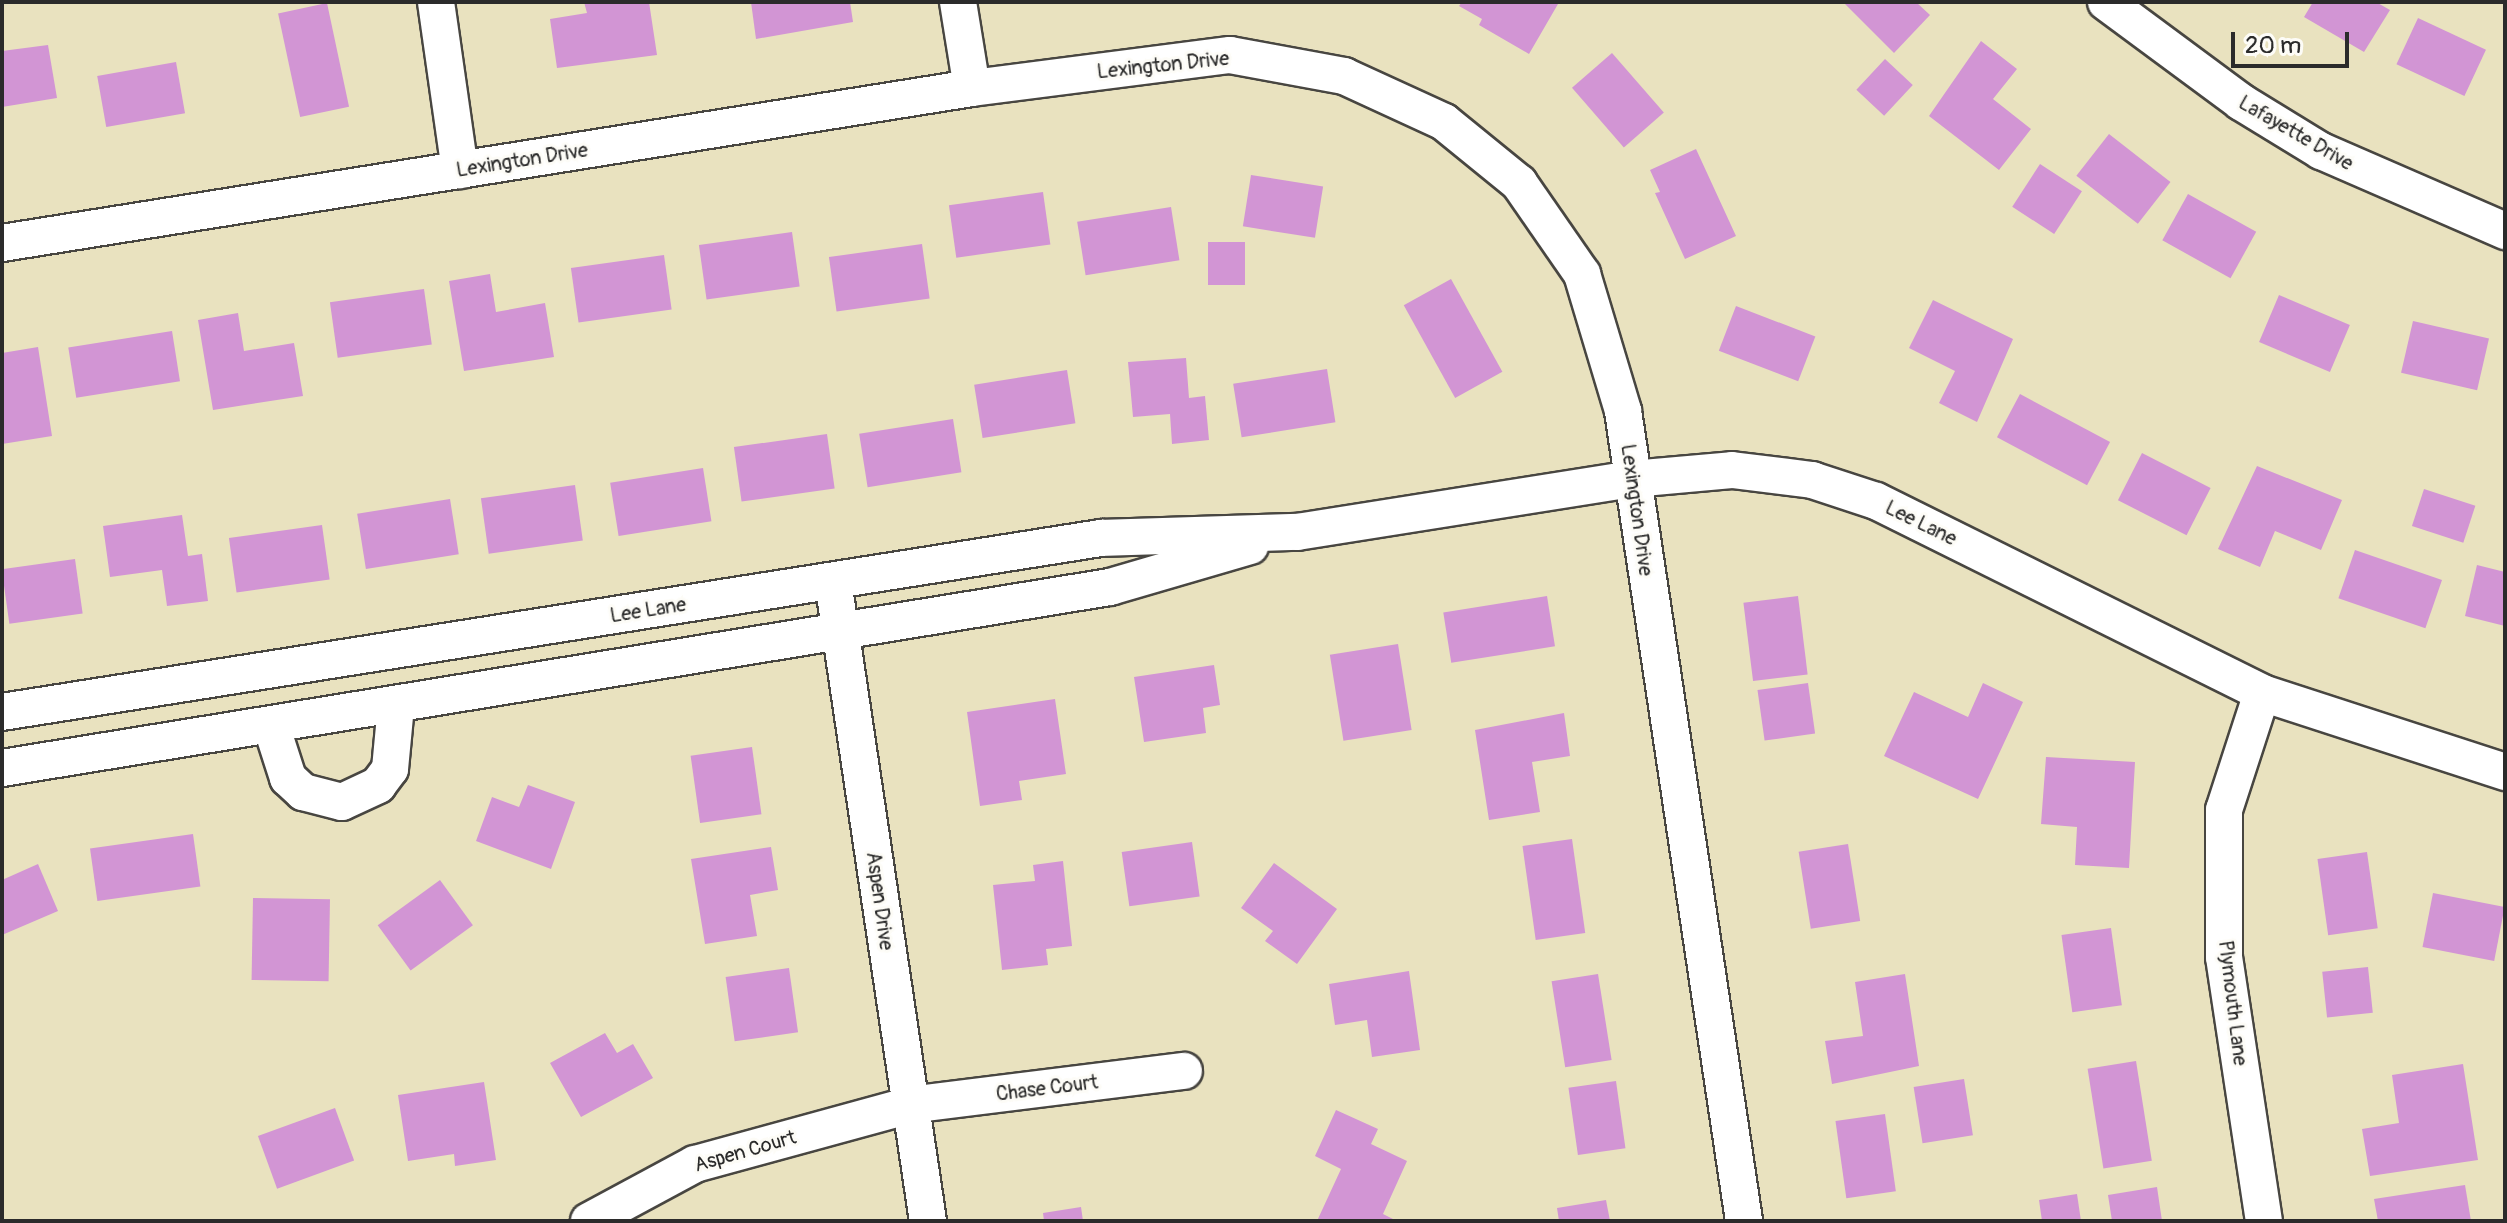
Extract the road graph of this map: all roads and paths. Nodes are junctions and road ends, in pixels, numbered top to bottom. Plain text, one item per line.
1 (436, 2) edge
2 (958, 2) edge
3 (2106, 2) edge
4 (972, 88) junction
5 (460, 170) junction
6 (2505, 231) edge
7 (2, 243) edge
8 (1632, 479) junction
9 (1297, 532) junction
10 (833, 581) junction
11 (841, 634) junction
12 (2262, 693) junction
13 (396, 705) junction
14 (2, 712) edge
15 (271, 725) junction
16 (2, 768) edge
17 (2505, 772) edge
18 (1184, 1071) dead end
19 (910, 1105) junction
20 (589, 1221) edge
21 (928, 1221) edge
22 (1744, 1221) edge
23 (2264, 1221) edge

1 - 5 street
2 - 4 street
3 - 6 street, Lafayette Drive
4 - 5 street, Lexington Drive
4 - 8 street, Lexington Drive
5 - 7 street, Lexington Drive
8 - 9 street, Lee Lane
8 - 12 street, Lee Lane
8 - 22 street, Lexington Drive
9 - 10 street, Lee Lane
9 - 11 street, Lee Lane
10 - 11 street, Aspen Drive
10 - 14 street, Lee Lane
11 - 13 street, Lee Lane
11 - 19 street, Aspen Drive
12 - 17 street, Lee Lane
12 - 23 street, Plymouth Lane
13 - 15 street, Lee Lane
13 - 15 street
15 - 16 street, Lee Lane
18 - 19 street, Chase Court
19 - 20 street, Aspen Court
19 - 21 street, Aspen Drive

